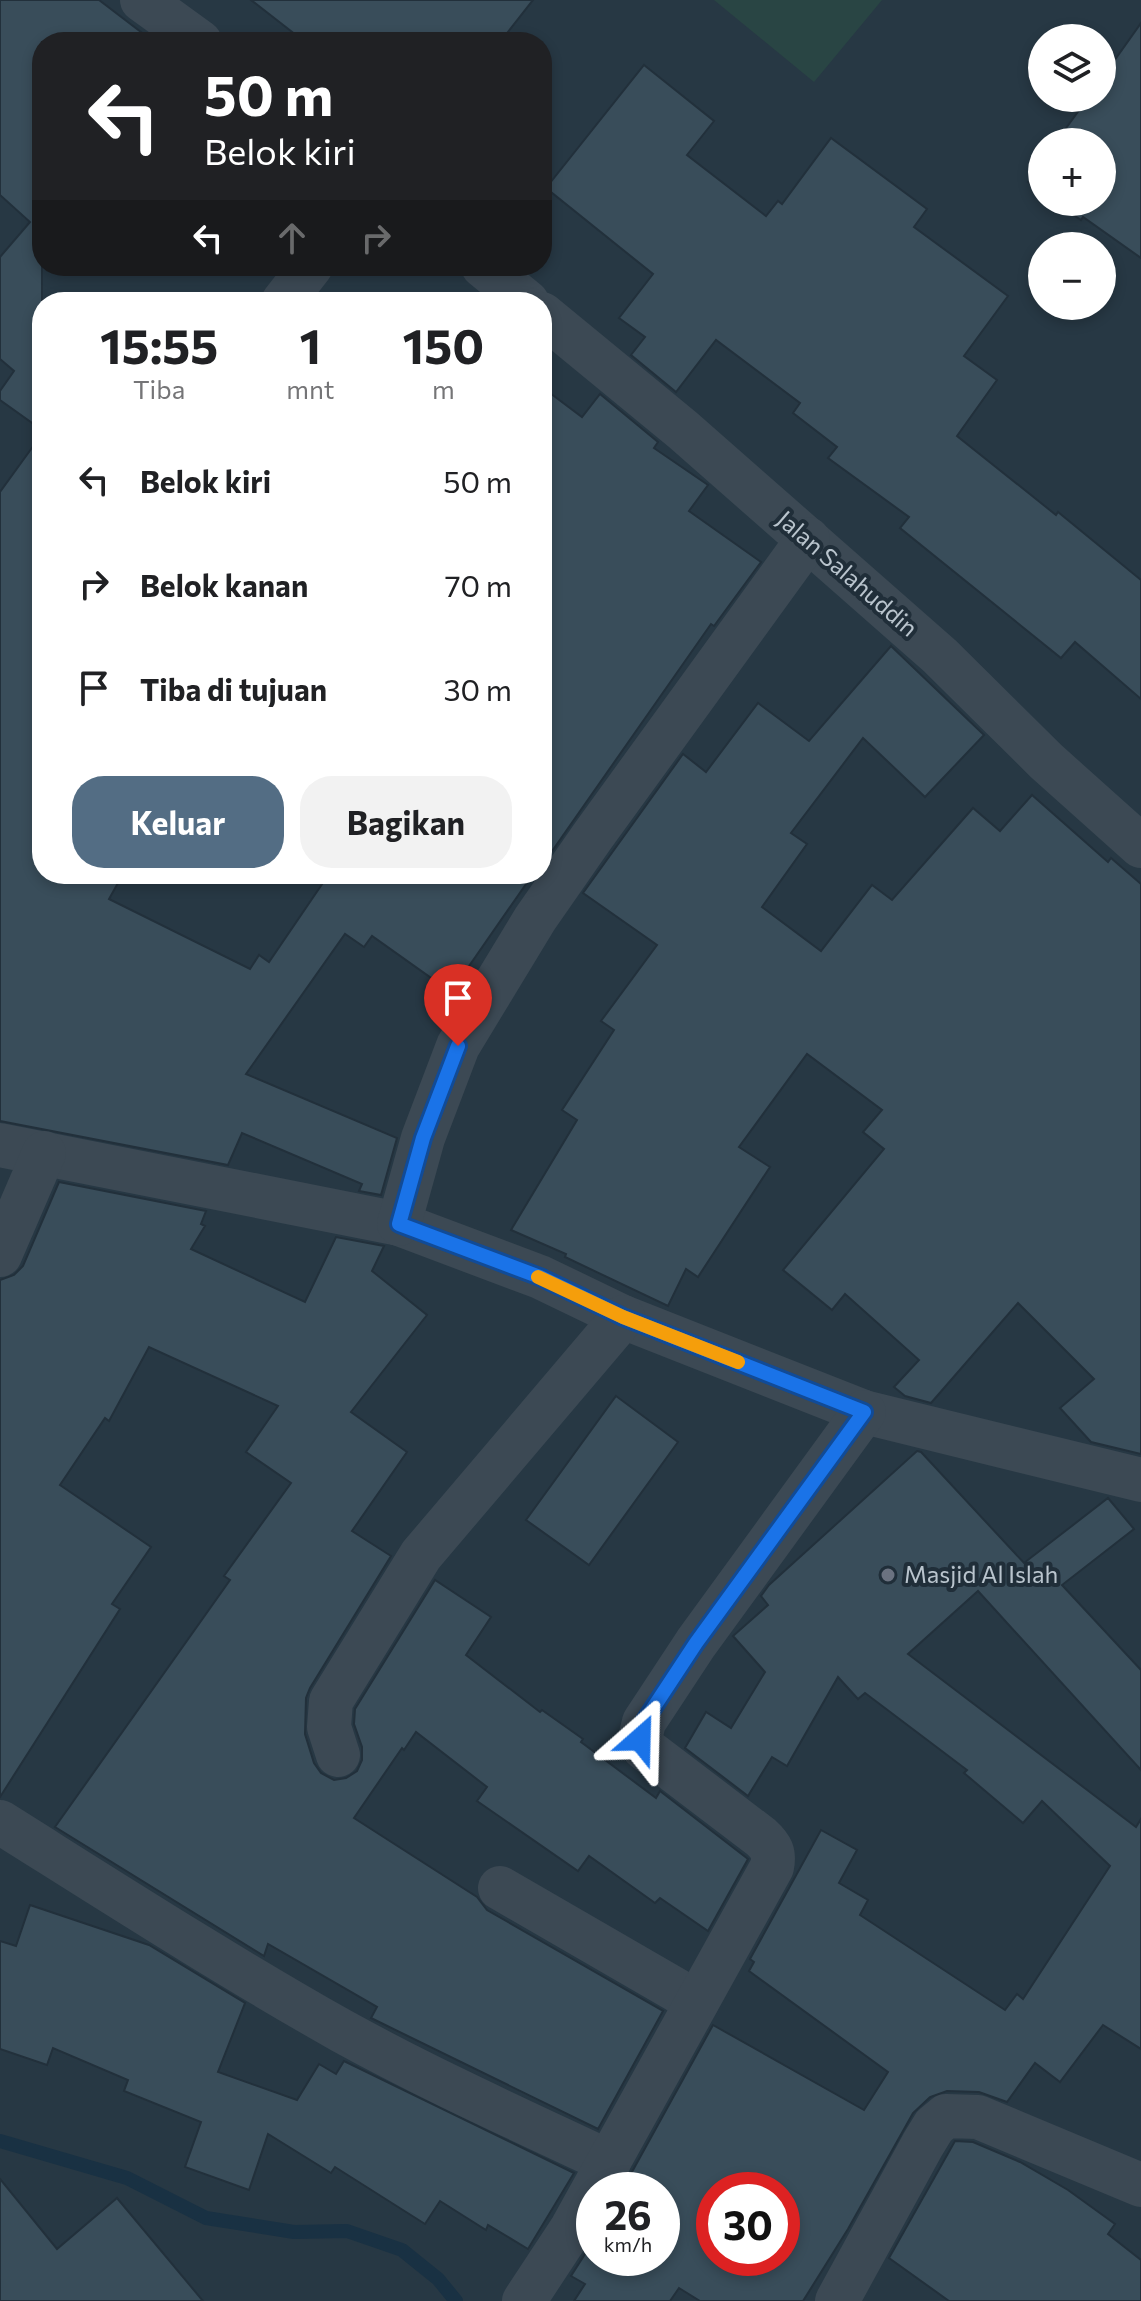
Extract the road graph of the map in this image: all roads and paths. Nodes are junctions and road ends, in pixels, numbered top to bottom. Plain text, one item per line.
1 (142, 0) edge
2 (186, 32) edge
3 (303, 276) edge
4 (495, 276) edge
5 (291, 292) edge
6 (515, 292) edge
7 (552, 322) edge
8 (808, 539) junction
9 (1141, 846) edge
10 (0, 1145) edge
11 (44, 1153) junction
12 (399, 1224) junction
13 (0, 1255) edge
14 (623, 1317) junction
15 (864, 1412) junction
16 (1141, 1480) edge
17 (338, 1755) dead end
18 (0, 1822) edge
19 (500, 1888) dead end
20 (697, 2002) junction
21 (609, 2162) junction
22 (1141, 2185) edge
23 (524, 2301) edge
24 (837, 2301) edge

1 - 2 street
3 - 5 street
4 - 6 street
7 - 8 street, Jalan Salahuddin
8 - 9 street, Jalan Salahuddin
8 - 12 street
10 - 11 street
11 - 12 street
11 - 13 street
12 - 14 street
14 - 15 street
14 - 17 street
15 - 16 street
15 - 20 street
18 - 21 street
19 - 20 street
20 - 21 street
21 - 23 street
22 - 24 street

